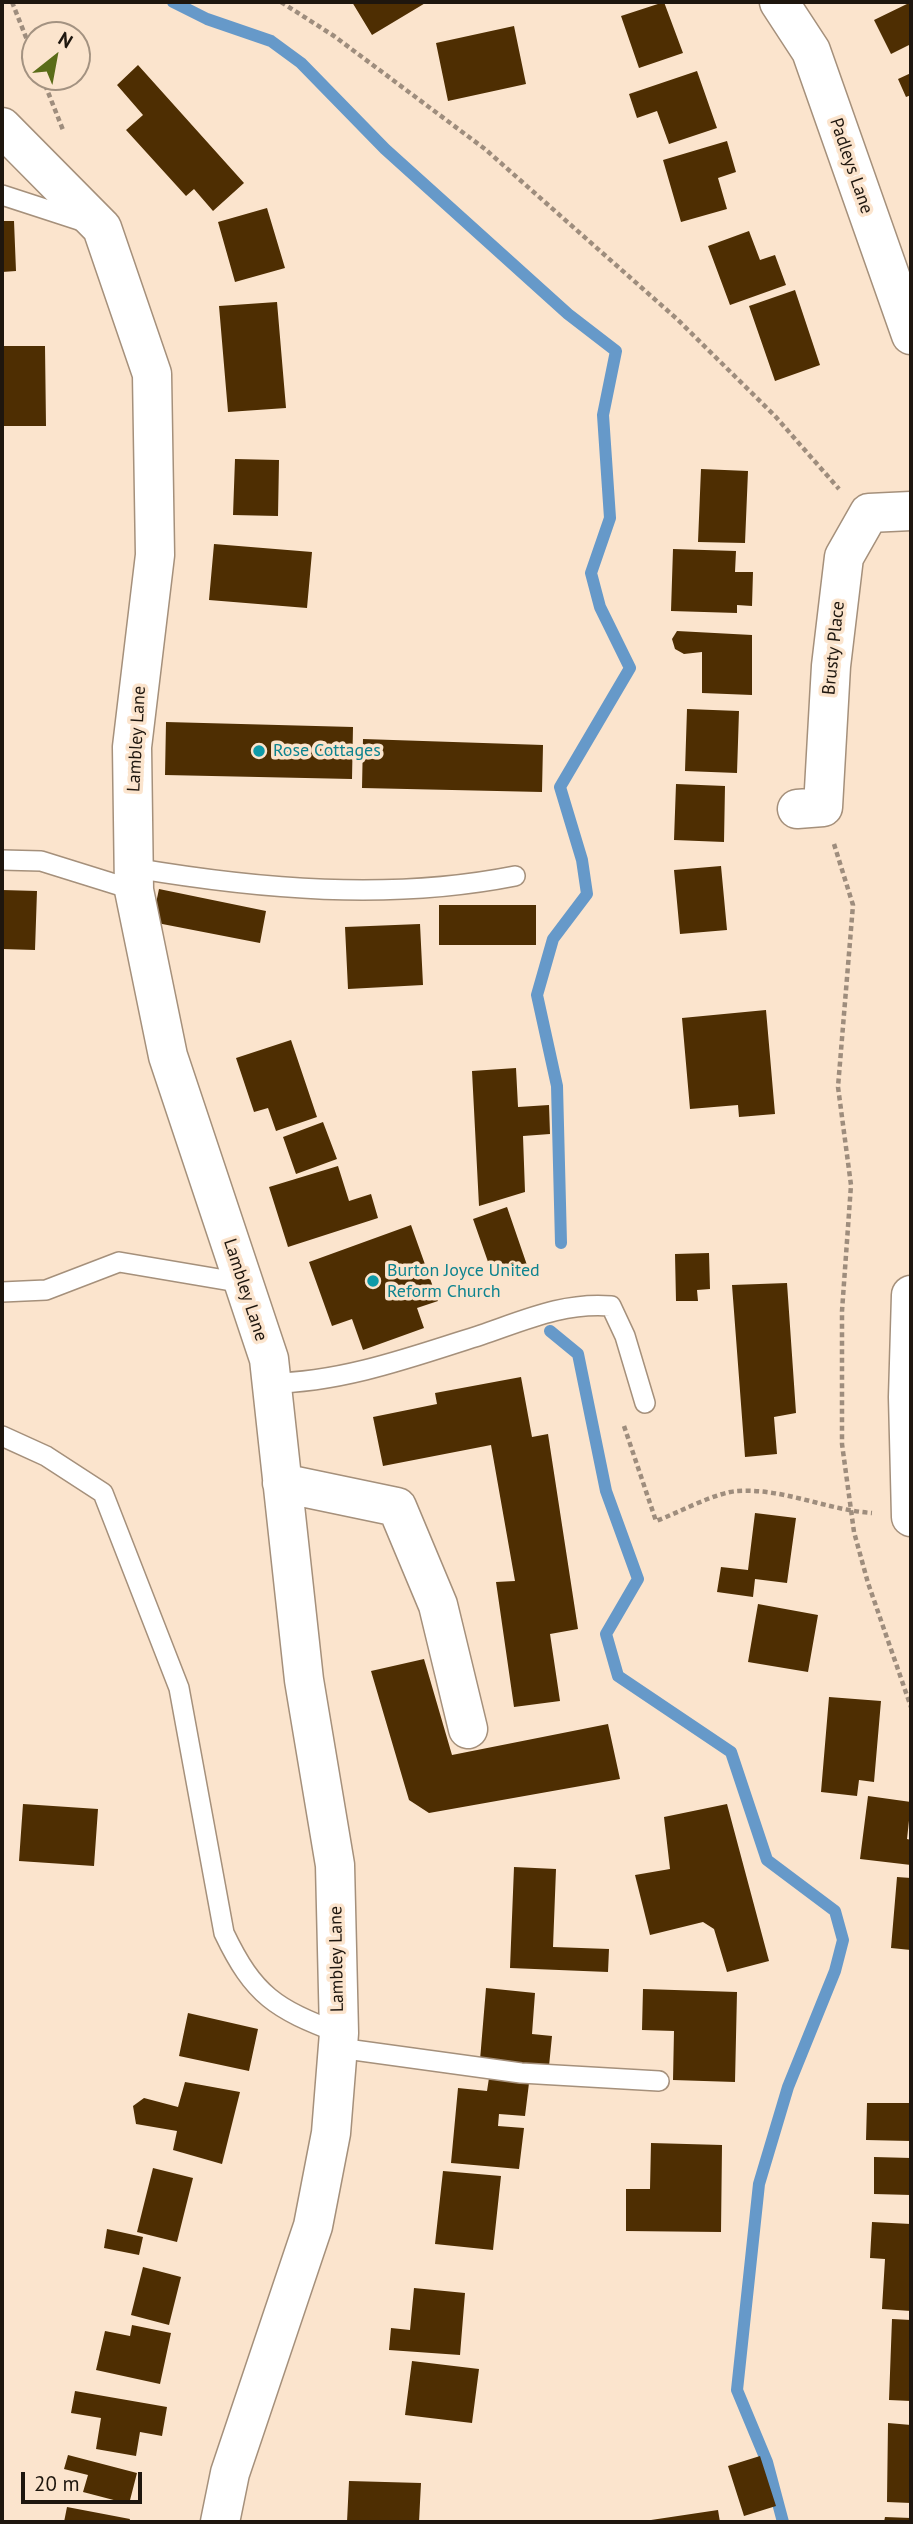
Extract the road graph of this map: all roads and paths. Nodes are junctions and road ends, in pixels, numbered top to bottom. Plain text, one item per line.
1 (12, 2) edge
2 (281, 2) edge
3 (779, 2) edge
4 (21, 25) edge
5 (2, 127) edge
6 (2, 195) edge
7 (102, 228) junction
8 (911, 335) edge
9 (911, 511) edge
10 (864, 519) junction
11 (810, 808) joint
12 (2, 860) edge
13 (515, 876) dead end
14 (134, 879) junction
15 (243, 1283) junction
16 (2, 1292) edge
17 (911, 1295) edge
18 (271, 1383) junction
19 (645, 1404) dead end
20 (2, 1436) edge
21 (282, 1483) junction
22 (851, 1512) junction
23 (911, 1516) edge
24 (656, 1521) dead end
25 (911, 1707) edge
26 (468, 1729) dead end
27 (339, 2040) junction
28 (659, 2081) dead end
29 (220, 2522) edge

1 - 4 path
2 - 10 path
3 - 8 street, Padleys Lane
5 - 7 street, Lambley Lane
6 - 7 lane
7 - 14 street, Lambley Lane
9 - 10 street
10 - 11 street, Brusty Place
11 - 22 path
12 - 14 lane
13 - 14 lane
14 - 15 street, Lambley Lane
15 - 16 lane
15 - 18 street, Lambley Lane
17 - 23 street
18 - 19 lane
18 - 21 street, Lambley Lane
20 - 27 lane
21 - 26 street
21 - 27 street, Lambley Lane
22 - 23 path
22 - 24 path
22 - 25 path
27 - 28 lane
27 - 29 street, Lambley Lane

